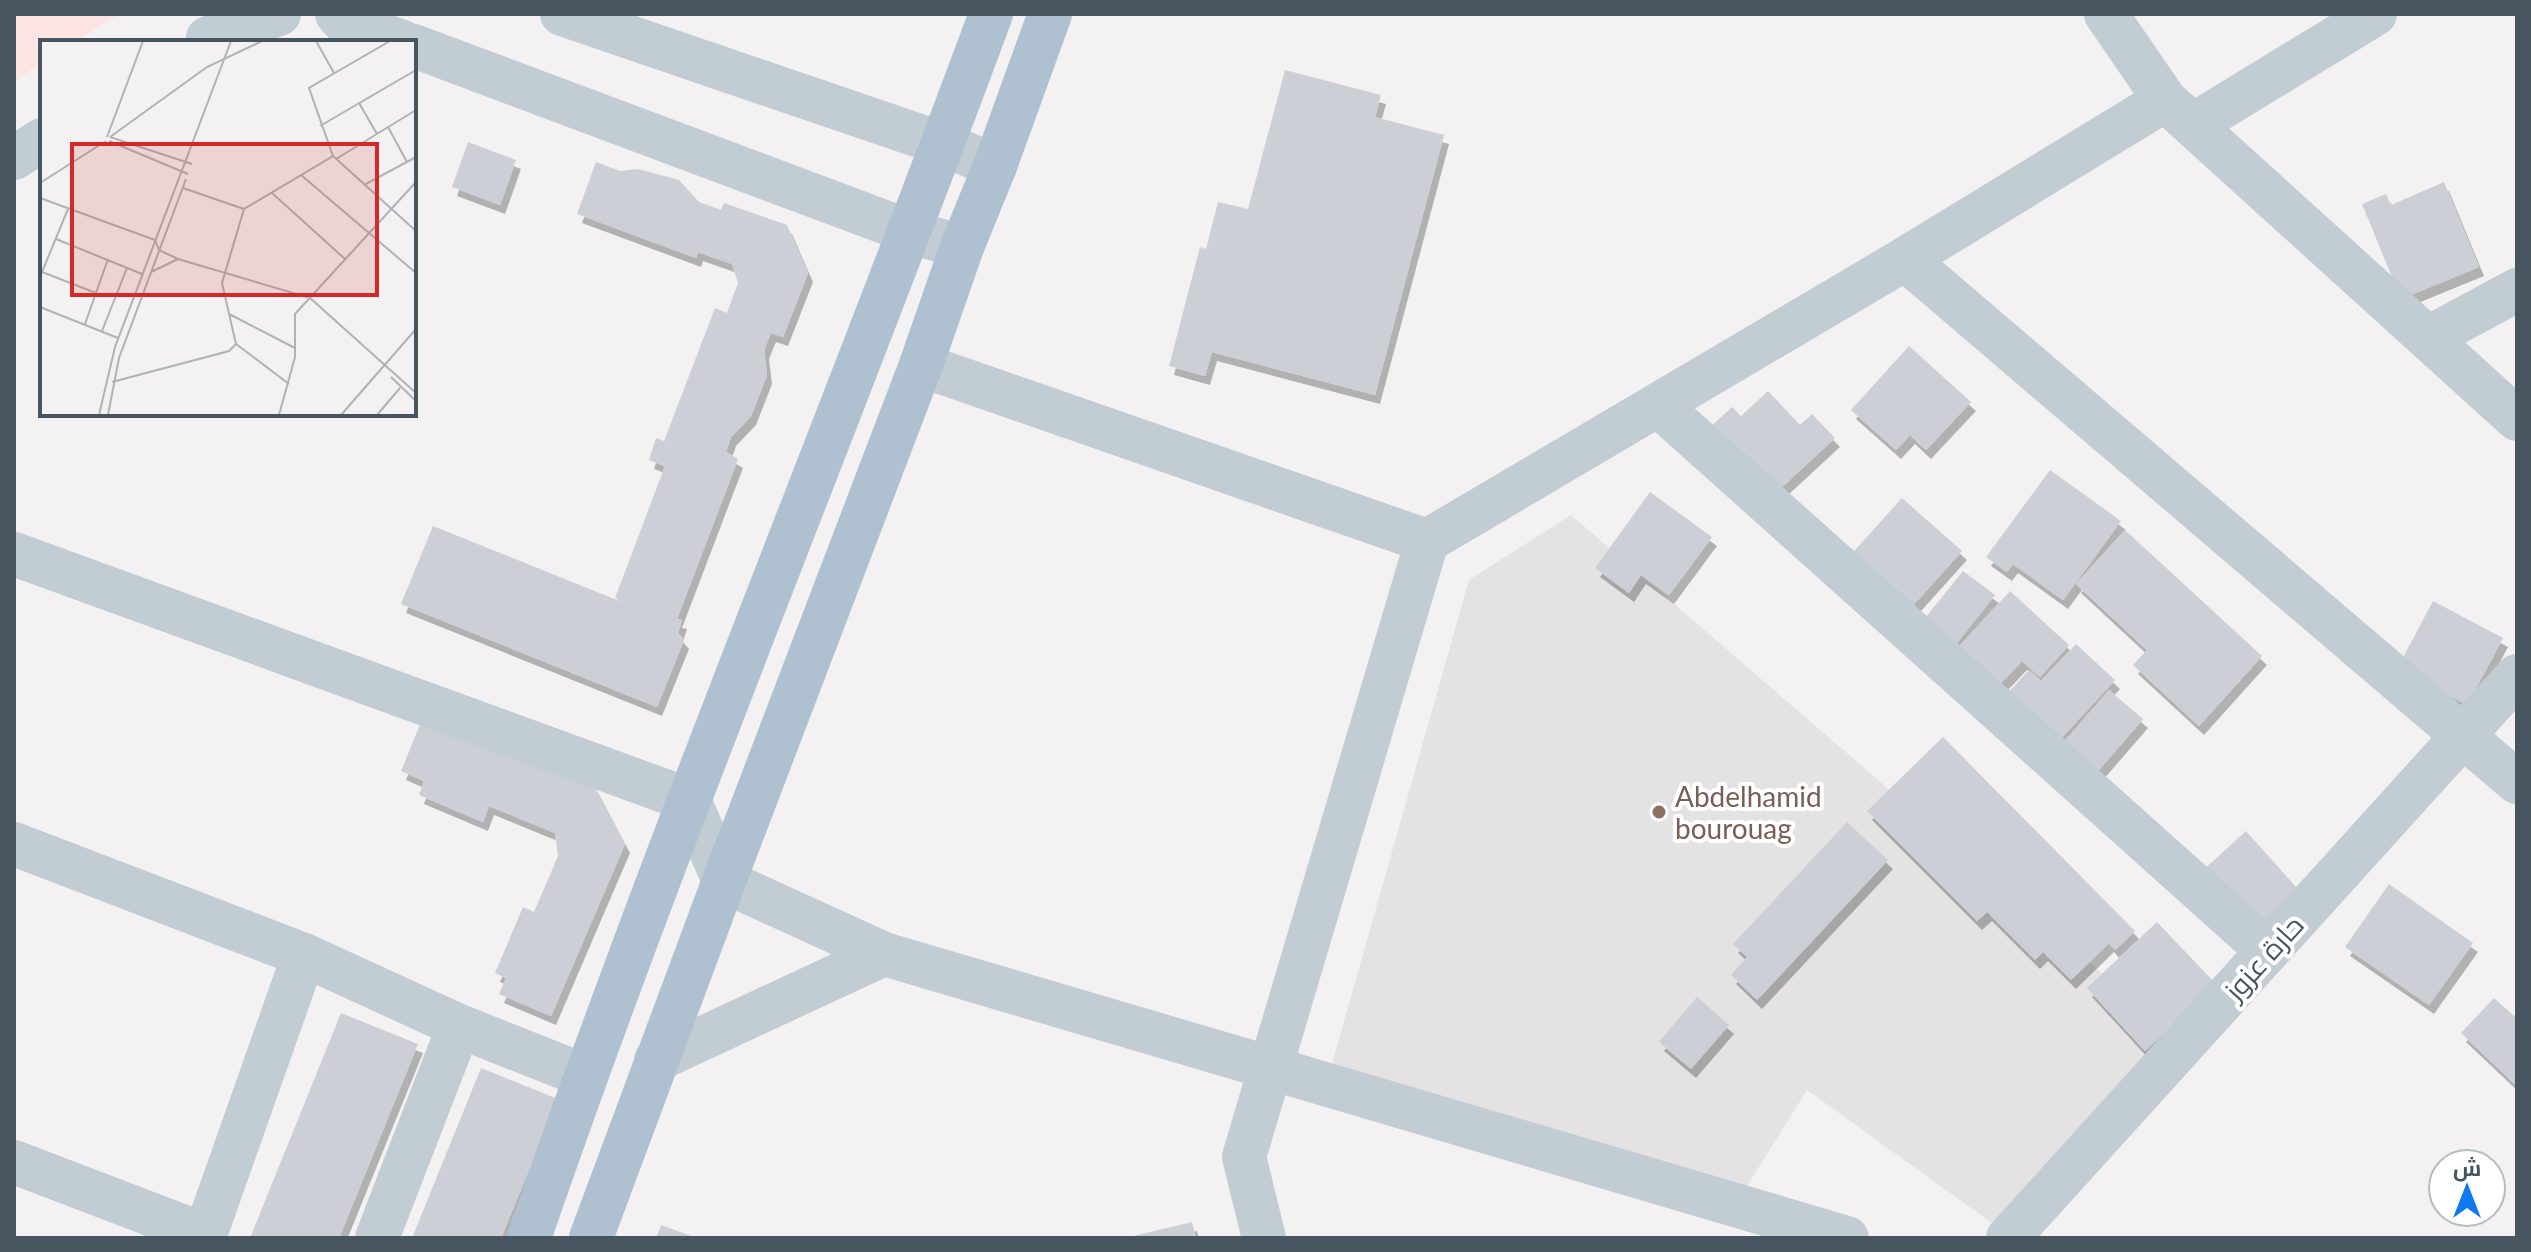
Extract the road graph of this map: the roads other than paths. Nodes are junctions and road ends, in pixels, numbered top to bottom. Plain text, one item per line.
1 (279, 14) edge
2 (562, 14) edge
3 (991, 14) edge
4 (1050, 14) edge
5 (2106, 14) edge
6 (2375, 14) edge
7 (331, 16) edge
8 (215, 31) edge
9 (397, 40) edge
10 (416, 47) edge
11 (2179, 113) junction
12 (40, 141) edge
13 (943, 144) junction
14 (14, 158) edge
15 (995, 166) junction
16 (911, 232) junction
17 (962, 247) junction
18 (1905, 259) junction
19 (2517, 290) edge
20 (2428, 338) junction
21 (921, 365) junction
22 (1658, 405) junction
23 (2517, 419) edge
24 (1427, 541) junction
25 (14, 554) edge
26 (2517, 676) edge
27 (2463, 736) junction
28 (2517, 782) edge
29 (689, 800) junction
30 (14, 844) edge
31 (724, 881) junction
32 (2268, 951) junction
33 (884, 954) junction
34 (304, 955) junction
35 (459, 1026) junction
36 (656, 1060) junction
37 (1270, 1069) junction
38 (585, 1076) junction
39 (14, 1162) edge
40 (204, 1236) edge
41 (377, 1238) edge
42 (529, 1238) edge
43 (591, 1238) edge
44 (1264, 1238) edge
45 (1847, 1238) edge
46 (2008, 1238) edge

1 - 8 street
2 - 13 street
3 - 13 main road
4 - 15 main road
5 - 11 street
6 - 11 street
7 - 9 street
10 - 16 street
11 - 18 street
11 - 20 street
12 - 14 street
13 - 15 street
13 - 16 main road
15 - 17 main road
16 - 17 street
16 - 29 main road
17 - 21 main road
18 - 22 street
18 - 27 street
19 - 20 street
20 - 23 street
21 - 24 street
21 - 31 main road
22 - 24 street
22 - 32 street
24 - 37 street
25 - 29 street
26 - 27 street, حارة عزوز
27 - 28 street
27 - 32 street, حارة عزوز
29 - 31 street
29 - 38 main road
30 - 34 street
31 - 33 street
31 - 36 main road
32 - 46 street, حارة عزوز
33 - 36 street
33 - 37 street
34 - 35 street
34 - 40 street
35 - 38 street
35 - 41 street
36 - 43 main road
37 - 44 street
37 - 45 street
38 - 42 main road
39 - 40 street

